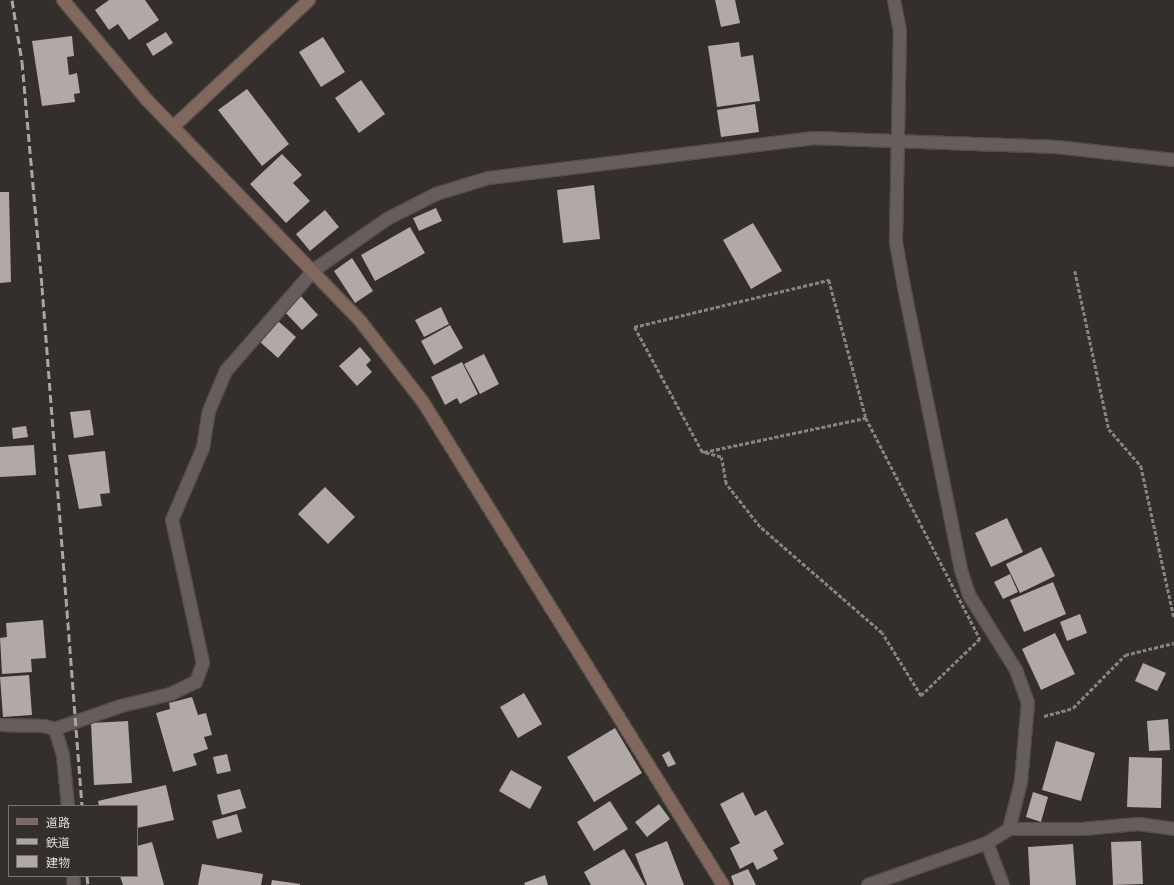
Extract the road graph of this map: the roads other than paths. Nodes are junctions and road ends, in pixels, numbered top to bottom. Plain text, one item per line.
1 (63, 0) edge
2 (309, 0) edge
3 (894, 0) edge
4 (174, 126) junction
5 (898, 139) junction
6 (1174, 160) edge
7 (314, 270) junction
8 (0, 725) edge
9 (55, 729) junction
10 (68, 805) edge
11 (1174, 829) edge
12 (1009, 830) junction
13 (987, 843) junction
14 (722, 885) edge
15 (868, 885) edge
16 (1003, 885) edge

1 - 4 street
2 - 4 street
3 - 5 street
4 - 7 street
5 - 6 street
5 - 7 street
5 - 12 street
7 - 9 street
7 - 14 street
8 - 9 street
9 - 10 street
11 - 12 street
12 - 13 street
13 - 15 street
13 - 16 street

